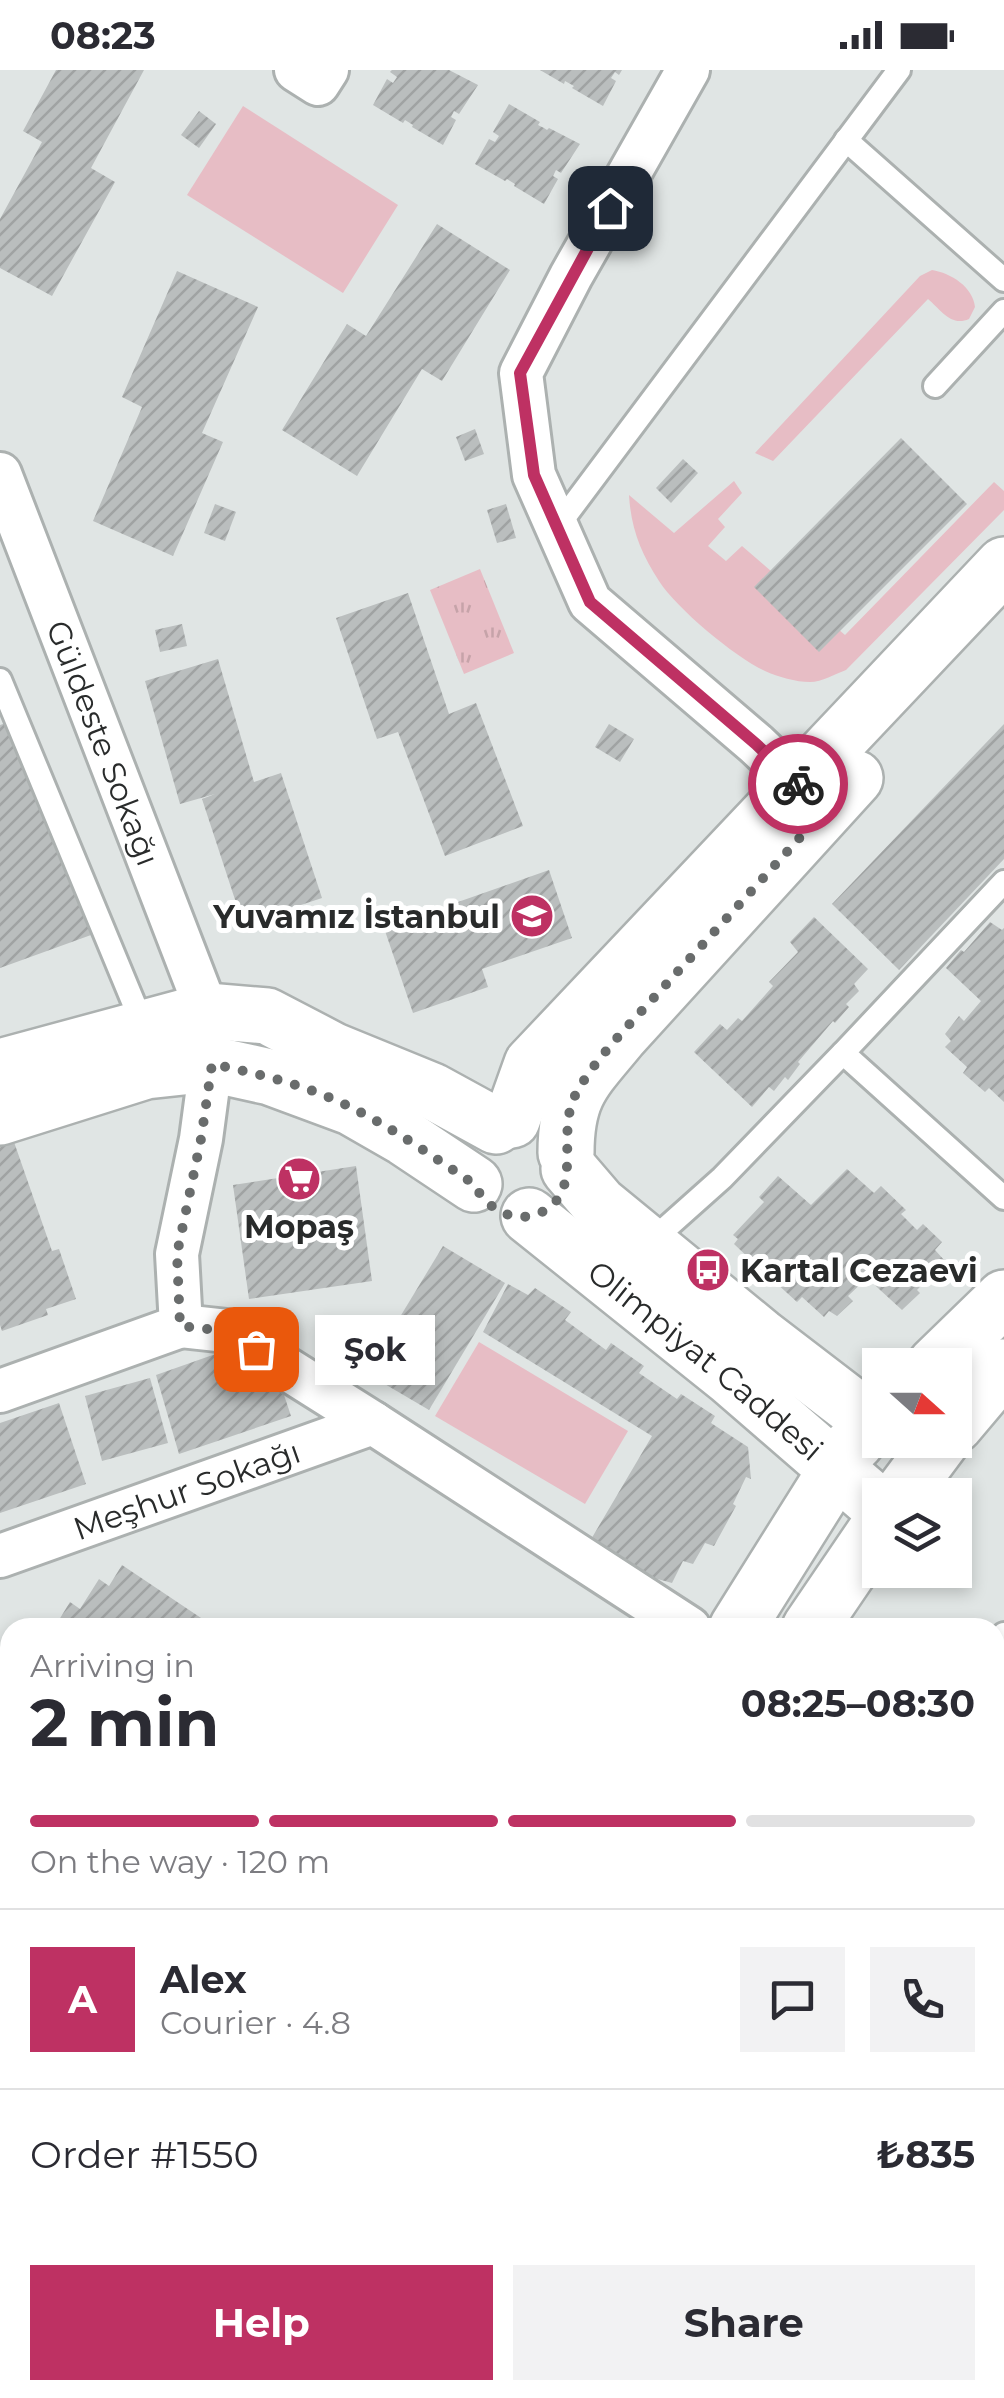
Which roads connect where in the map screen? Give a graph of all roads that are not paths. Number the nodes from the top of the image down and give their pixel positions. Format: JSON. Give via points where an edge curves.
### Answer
{"nodes":[{"id":1,"x":296,"y":70,"type":"edge"},
{"id":2,"x":327,"y":70,"type":"edge"},
{"id":3,"x":688,"y":70,"type":"edge"},
{"id":4,"x":899,"y":70,"type":"edge"},
{"id":5,"x":846,"y":140,"type":"junction"},
{"id":6,"x":1004,"y":280,"type":"edge"},
{"id":7,"x":1004,"y":311,"type":"edge"},
{"id":8,"x":935,"y":386,"type":"dead end"},
{"id":9,"x":0,"y":474,"type":"edge"},
{"id":10,"x":557,"y":527,"type":"junction"},
{"id":11,"x":1004,"y":565,"type":"edge"},
{"id":12,"x":1004,"y":620,"type":"edge"},
{"id":13,"x":0,"y":680,"type":"edge"},
{"id":14,"x":811,"y":797,"type":"junction"},
{"id":15,"x":1004,"y":882,"type":"edge"},
{"id":16,"x":207,"y":1011,"type":"junction"},
{"id":17,"x":144,"y":1028,"type":"junction"},
{"id":18,"x":843,"y":1053,"type":"junction"},
{"id":19,"x":212,"y":1064,"type":"junction"},
{"id":20,"x":0,"y":1067,"type":"edge"},
{"id":21,"x":0,"y":1118,"type":"edge"},
{"id":22,"x":504,"y":1123,"type":"junction"},
{"id":23,"x":567,"y":1161,"type":"junction"},
{"id":24,"x":474,"y":1184,"type":"junction"},
{"id":25,"x":1004,"y":1198,"type":"edge"},
{"id":26,"x":528,"y":1216,"type":"junction"},
{"id":27,"x":648,"y":1244,"type":"junction"},
{"id":28,"x":1004,"y":1298,"type":"edge"},
{"id":29,"x":180,"y":1326,"type":"junction"},
{"id":30,"x":953,"y":1348,"type":"edge"},
{"id":31,"x":1004,"y":1367,"type":"edge"},
{"id":32,"x":0,"y":1391,"type":"edge"},
{"id":33,"x":972,"y":1391,"type":"edge"},
{"id":34,"x":862,"y":1409,"type":"edge"},
{"id":35,"x":373,"y":1423,"type":"junction"},
{"id":36,"x":862,"y":1447,"type":"edge"},
{"id":37,"x":838,"y":1469,"type":"junction"},
{"id":38,"x":862,"y":1491,"type":"edge"},
{"id":39,"x":862,"y":1551,"type":"edge"},
{"id":40,"x":0,"y":1556,"type":"edge"},
{"id":41,"x":674,"y":1618,"type":"edge"},
{"id":42,"x":743,"y":1618,"type":"edge"},
{"id":43,"x":817,"y":1618,"type":"edge"}],
"edges":[{"from":1,"to":2,"type":"street","via":[[318,84]]},
{"from":3,"to":10,"type":"street","via":[[520,373],[534,475]]},
{"from":4,"to":5,"type":"lane"},
{"from":5,"to":6,"type":"lane"},
{"from":5,"to":10,"type":"lane"},
{"from":7,"to":8,"type":"lane"},
{"from":9,"to":16,"type":"street","name":"Güldeste Sokağı"},
{"from":10,"to":14,"type":"street","via":[[590,602]]},
{"from":11,"to":14,"type":"main road"},
{"from":12,"to":14,"type":"main road"},
{"from":13,"to":17,"type":"lane"},
{"from":14,"to":22,"type":"main road","via":[[532,1064]]},
{"from":14,"to":23,"type":"main road","via":[[584,1080],[566,1130]]},
{"from":15,"to":18,"type":"lane"},
{"from":16,"to":17,"type":"main road"},
{"from":16,"to":19,"type":"main road"},
{"from":16,"to":22,"type":"main road","via":[[266,1016]]},
{"from":17,"to":20,"type":"main road"},
{"from":18,"to":25,"type":"lane"},
{"from":18,"to":27,"type":"lane"},
{"from":19,"to":21,"type":"main road","via":[[146,1071]]},
{"from":19,"to":24,"type":"main road","via":[[270,1076],[351,1107]]},
{"from":19,"to":29,"type":"street","via":[[177,1254]]},
{"from":22,"to":23,"type":"main road","via":[[538,1123],[560,1140]]},
{"from":22,"to":24,"type":"main road","via":[[474,1151]]},
{"from":23,"to":26,"type":"main road","via":[[557,1200]]},
{"from":23,"to":27,"type":"main road","name":"Olimpiyat Caddesi","via":[[599,1204]]},
{"from":24,"to":26,"type":"main road","via":[[490,1206]]},
{"from":26,"to":37,"type":"main road","name":"Olimpiyat Caddesi"},
{"from":27,"to":34,"type":"main road","name":"Olimpiyat Caddesi"},
{"from":28,"to":30,"type":"main road"},
{"from":29,"to":32,"type":"street"},
{"from":29,"to":35,"type":"street","via":[[226,1331]]},
{"from":31,"to":33,"type":"main road"},
{"from":35,"to":40,"type":"street","name":"Meşhur Sokağı"},
{"from":35,"to":41,"type":"street"},
{"from":36,"to":37,"type":"main road","via":[[850,1448]]},
{"from":37,"to":38,"type":"main road","name":"Olimpiyat Caddesi"},
{"from":37,"to":42,"type":"main road"},
{"from":39,"to":43,"type":"main road"}]}
